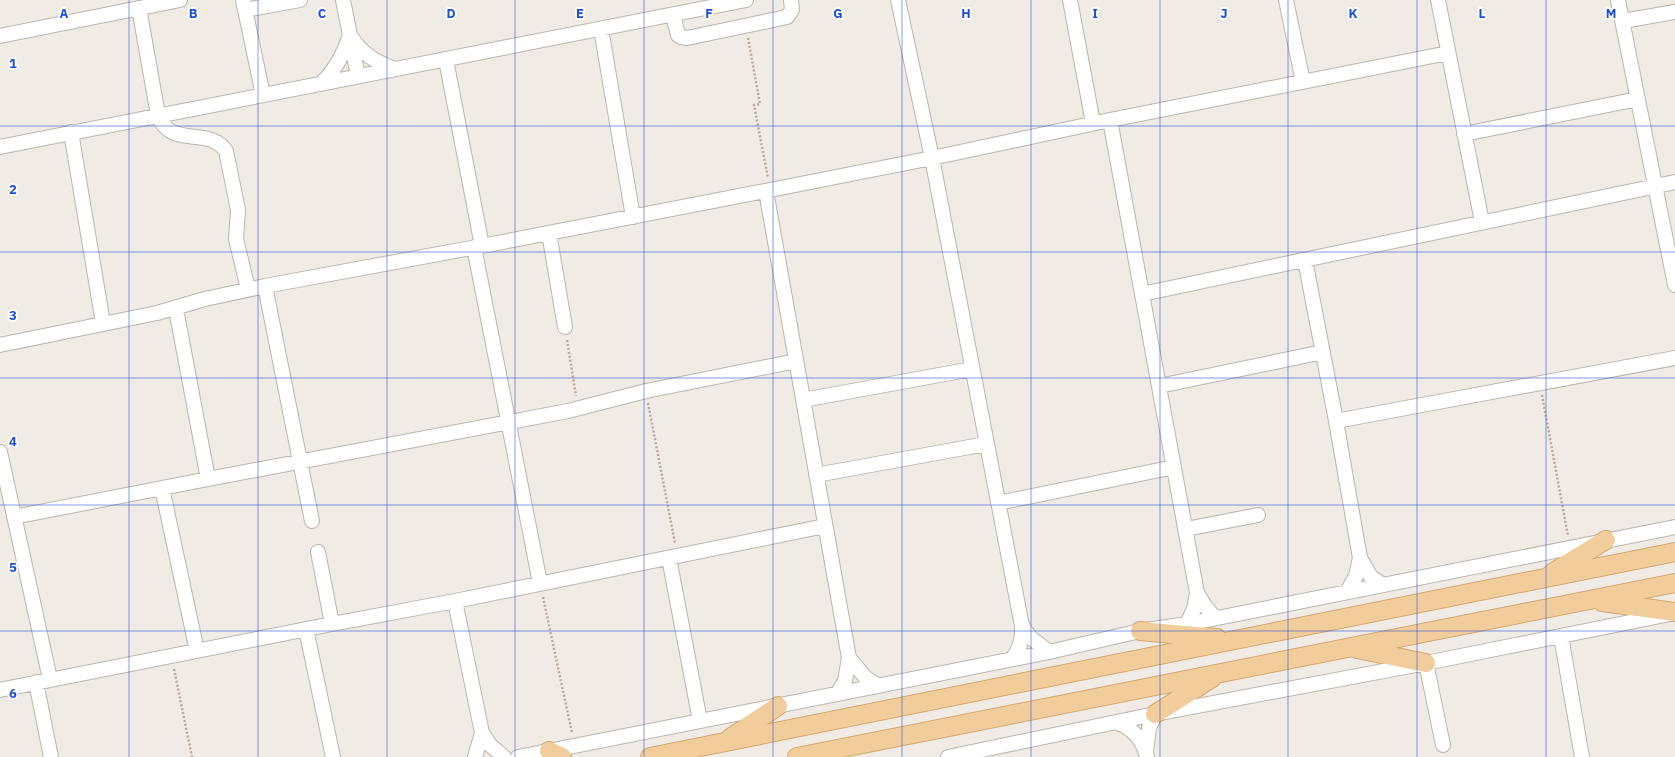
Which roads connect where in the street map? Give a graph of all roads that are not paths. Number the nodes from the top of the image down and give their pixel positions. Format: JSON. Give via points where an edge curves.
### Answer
{"nodes":[{"id":1,"x":180,"y":0,"type":"edge"},
{"id":2,"x":300,"y":0,"type":"edge"},
{"id":3,"x":343,"y":0,"type":"edge"},
{"id":4,"x":746,"y":0,"type":"edge"},
{"id":5,"x":791,"y":0,"type":"edge"},
{"id":6,"x":898,"y":0,"type":"edge"},
{"id":7,"x":1070,"y":0,"type":"edge"},
{"id":8,"x":1286,"y":0,"type":"edge"},
{"id":9,"x":1438,"y":0,"type":"edge"},
{"id":10,"x":1618,"y":0,"type":"edge"},
{"id":11,"x":244,"y":5,"type":"edge"},
{"id":12,"x":135,"y":6,"type":"edge"},
{"id":13,"x":691,"y":6,"type":"edge"},
{"id":14,"x":1675,"y":12,"type":"edge"},
{"id":15,"x":673,"y":15,"type":"junction"},
{"id":16,"x":1622,"y":21,"type":"junction"},
{"id":17,"x":600,"y":29,"type":"junction"},
{"id":18,"x":350,"y":35,"type":"junction"},
{"id":19,"x":0,"y":36,"type":"edge"},
{"id":20,"x":1448,"y":52,"type":"junction"},
{"id":21,"x":446,"y":60,"type":"junction"},
{"id":22,"x":396,"y":69,"type":"junction"},
{"id":23,"x":358,"y":76,"type":"junction"},
{"id":24,"x":1303,"y":82,"type":"junction"},
{"id":25,"x":322,"y":83,"type":"junction"},
{"id":26,"x":263,"y":95,"type":"junction"},
{"id":27,"x":1638,"y":100,"type":"junction"},
{"id":28,"x":158,"y":115,"type":"junction"},
{"id":29,"x":1110,"y":120,"type":"junction"},
{"id":30,"x":1093,"y":123,"type":"junction"},
{"id":31,"x":71,"y":132,"type":"junction"},
{"id":32,"x":1464,"y":134,"type":"junction"},
{"id":33,"x":0,"y":147,"type":"edge"},
{"id":34,"x":932,"y":158,"type":"junction"},
{"id":35,"x":1675,"y":182,"type":"edge"},
{"id":36,"x":1655,"y":186,"type":"junction"},
{"id":37,"x":768,"y":190,"type":"junction"},
{"id":38,"x":633,"y":217,"type":"junction"},
{"id":39,"x":1482,"y":222,"type":"junction"},
{"id":40,"x":549,"y":233,"type":"junction"},
{"id":41,"x":478,"y":247,"type":"junction"},
{"id":42,"x":1305,"y":260,"type":"junction"},
{"id":43,"x":1675,"y":285,"type":"edge"},
{"id":44,"x":265,"y":286,"type":"junction"},
{"id":45,"x":248,"y":289,"type":"junction"},
{"id":46,"x":1142,"y":294,"type":"junction"},
{"id":47,"x":176,"y":308,"type":"junction"},
{"id":48,"x":103,"y":323,"type":"junction"},
{"id":49,"x":565,"y":327,"type":"road end"},
{"id":50,"x":0,"y":345,"type":"edge"},
{"id":51,"x":1323,"y":352,"type":"junction"},
{"id":52,"x":1675,"y":358,"type":"edge"},
{"id":53,"x":796,"y":361,"type":"junction"},
{"id":54,"x":972,"y":369,"type":"junction"},
{"id":55,"x":1159,"y":386,"type":"junction"},
{"id":56,"x":803,"y":400,"type":"junction"},
{"id":57,"x":1336,"y":421,"type":"junction"},
{"id":58,"x":508,"y":422,"type":"junction"},
{"id":59,"x":986,"y":444,"type":"junction"},
{"id":60,"x":0,"y":452,"type":"edge"},
{"id":61,"x":300,"y":462,"type":"junction"},
{"id":62,"x":1174,"y":467,"type":"junction"},
{"id":63,"x":816,"y":475,"type":"junction"},
{"id":64,"x":208,"y":479,"type":"junction"},
{"id":65,"x":162,"y":488,"type":"junction"},
{"id":66,"x":998,"y":504,"type":"junction"},
{"id":67,"x":1258,"y":515,"type":"dead end"},
{"id":68,"x":14,"y":518,"type":"junction"},
{"id":69,"x":312,"y":521,"type":"dead end"},
{"id":70,"x":825,"y":526,"type":"junction"},
{"id":71,"x":1675,"y":527,"type":"edge"},
{"id":72,"x":1186,"y":529,"type":"junction"},
{"id":73,"x":1606,"y":540,"type":"junction"},
{"id":74,"x":318,"y":552,"type":"dead end"},
{"id":75,"x":1675,"y":552,"type":"edge"},
{"id":76,"x":673,"y":557,"type":"junction"},
{"id":77,"x":1360,"y":558,"type":"junction"},
{"id":78,"x":1539,"y":580,"type":"junction"},
{"id":79,"x":540,"y":583,"type":"junction"},
{"id":80,"x":1675,"y":583,"type":"edge"},
{"id":81,"x":1383,"y":585,"type":"junction"},
{"id":82,"x":1347,"y":592,"type":"junction"},
{"id":83,"x":1197,"y":593,"type":"junction"},
{"id":84,"x":1587,"y":600,"type":"junction"},
{"id":85,"x":455,"y":601,"type":"junction"},
{"id":86,"x":1675,"y":613,"type":"edge"},
{"id":87,"x":1215,"y":618,"type":"junction"},
{"id":88,"x":332,"y":624,"type":"junction"},
{"id":89,"x":1187,"y":624,"type":"junction"},
{"id":90,"x":1022,"y":626,"type":"junction"},
{"id":91,"x":306,"y":629,"type":"junction"},
{"id":92,"x":1140,"y":631,"type":"junction"},
{"id":93,"x":1561,"y":636,"type":"junction"},
{"id":94,"x":1238,"y":640,"type":"junction"},
{"id":95,"x":1349,"y":647,"type":"junction"},
{"id":96,"x":197,"y":651,"type":"junction"},
{"id":97,"x":1049,"y":652,"type":"junction"},
{"id":98,"x":849,"y":658,"type":"junction"},
{"id":99,"x":1012,"y":659,"type":"junction"},
{"id":100,"x":1426,"y":664,"type":"junction"},
{"id":101,"x":1221,"y":672,"type":"junction"},
{"id":102,"x":43,"y":681,"type":"junction"},
{"id":103,"x":878,"y":686,"type":"junction"},
{"id":104,"x":0,"y":690,"type":"edge"},
{"id":105,"x":837,"y":694,"type":"junction"},
{"id":106,"x":778,"y":706,"type":"junction"},
{"id":107,"x":1155,"y":714,"type":"junction"},
{"id":108,"x":700,"y":721,"type":"junction"},
{"id":109,"x":1118,"y":723,"type":"junction"},
{"id":110,"x":482,"y":733,"type":"junction"},
{"id":111,"x":723,"y":742,"type":"junction"},
{"id":112,"x":1443,"y":745,"type":"dead end"},
{"id":113,"x":562,"y":751,"type":"edge"},
{"id":114,"x":995,"y":752,"type":"edge"},
{"id":115,"x":1146,"y":754,"type":"edge"},
{"id":116,"x":51,"y":757,"type":"edge"},
{"id":117,"x":333,"y":757,"type":"edge"},
{"id":118,"x":475,"y":757,"type":"edge"},
{"id":119,"x":504,"y":757,"type":"edge"},
{"id":120,"x":518,"y":757,"type":"edge"},
{"id":121,"x":650,"y":757,"type":"edge"},
{"id":122,"x":797,"y":757,"type":"edge"},
{"id":123,"x":948,"y":757,"type":"edge"},
{"id":124,"x":1582,"y":757,"type":"edge"}],
"edges":[{"from":1,"to":12,"type":"street"},
{"from":2,"to":11,"type":"street"},
{"from":3,"to":18,"type":"street"},
{"from":4,"to":13,"type":"street"},
{"from":5,"to":15,"type":"street","via":[[792,10],[787,17],[684,38],[678,34]]},
{"from":6,"to":34,"type":"street"},
{"from":7,"to":30,"type":"street"},
{"from":8,"to":24,"type":"street"},
{"from":9,"to":20,"type":"street"},
{"from":10,"to":16,"type":"street"},
{"from":11,"to":26,"type":"street"},
{"from":12,"to":19,"type":"street"},
{"from":12,"to":28,"type":"street"},
{"from":13,"to":15,"type":"street"},
{"from":14,"to":16,"type":"street"},
{"from":15,"to":17,"type":"street"},
{"from":16,"to":27,"type":"street"},
{"from":17,"to":21,"type":"street"},
{"from":17,"to":38,"type":"street"},
{"from":18,"to":22,"type":"street","via":[[356,45],[374,60]]},
{"from":18,"to":23,"type":"street"},
{"from":18,"to":25,"type":"street","via":[[337,66]]},
{"from":20,"to":24,"type":"street"},
{"from":20,"to":32,"type":"street"},
{"from":21,"to":22,"type":"street"},
{"from":21,"to":41,"type":"street"},
{"from":22,"to":23,"type":"street"},
{"from":23,"to":25,"type":"street"},
{"from":24,"to":29,"type":"street"},
{"from":25,"to":26,"type":"street"},
{"from":26,"to":28,"type":"street"},
{"from":27,"to":32,"type":"street"},
{"from":27,"to":36,"type":"street"},
{"from":28,"to":31,"type":"street"},
{"from":28,"to":45,"type":"street","via":[[161,123],[174,134],[213,140],[226,151],[238,210],[236,239]]},
{"from":29,"to":30,"type":"street"},
{"from":29,"to":46,"type":"street"},
{"from":30,"to":34,"type":"street"},
{"from":31,"to":33,"type":"street"},
{"from":31,"to":48,"type":"street"},
{"from":32,"to":39,"type":"street"},
{"from":34,"to":37,"type":"street"},
{"from":34,"to":54,"type":"street"},
{"from":35,"to":36,"type":"street"},
{"from":36,"to":39,"type":"street"},
{"from":36,"to":43,"type":"street"},
{"from":37,"to":38,"type":"street"},
{"from":37,"to":53,"type":"street"},
{"from":38,"to":40,"type":"street"},
{"from":39,"to":42,"type":"street"},
{"from":40,"to":41,"type":"street"},
{"from":40,"to":49,"type":"street"},
{"from":41,"to":44,"type":"street"},
{"from":41,"to":58,"type":"street"},
{"from":42,"to":46,"type":"street"},
{"from":42,"to":51,"type":"street"},
{"from":44,"to":45,"type":"street"},
{"from":44,"to":61,"type":"street"},
{"from":45,"to":47,"type":"street"},
{"from":46,"to":55,"type":"street"},
{"from":47,"to":48,"type":"street"},
{"from":47,"to":64,"type":"street"},
{"from":48,"to":50,"type":"street"},
{"from":51,"to":55,"type":"street"},
{"from":51,"to":57,"type":"street"},
{"from":52,"to":57,"type":"street"},
{"from":53,"to":56,"type":"street"},
{"from":53,"to":58,"type":"street"},
{"from":54,"to":56,"type":"street"},
{"from":54,"to":59,"type":"street"},
{"from":55,"to":62,"type":"street"},
{"from":56,"to":63,"type":"street"},
{"from":57,"to":77,"type":"street"},
{"from":58,"to":61,"type":"street"},
{"from":58,"to":79,"type":"street"},
{"from":59,"to":63,"type":"street"},
{"from":59,"to":66,"type":"street"},
{"from":60,"to":68,"type":"street"},
{"from":61,"to":64,"type":"street"},
{"from":61,"to":69,"type":"street"},
{"from":62,"to":66,"type":"street"},
{"from":62,"to":72,"type":"street"},
{"from":63,"to":70,"type":"street"},
{"from":64,"to":65,"type":"street"},
{"from":65,"to":68,"type":"street"},
{"from":65,"to":96,"type":"street"},
{"from":66,"to":90,"type":"street"},
{"from":67,"to":72,"type":"street"},
{"from":68,"to":102,"type":"street"},
{"from":70,"to":76,"type":"street"},
{"from":70,"to":98,"type":"street"},
{"from":71,"to":73,"type":"street"},
{"from":72,"to":83,"type":"street"},
{"from":73,"to":78,"type":"main road"},
{"from":73,"to":81,"type":"street"},
{"from":74,"to":88,"type":"street"},
{"from":75,"to":78,"type":"main road"},
{"from":76,"to":79,"type":"street"},
{"from":76,"to":108,"type":"street"},
{"from":77,"to":81,"type":"street","via":[[1371,577]]},
{"from":77,"to":82,"type":"street","via":[[1356,576]]},
{"from":78,"to":94,"type":"main road"},
{"from":79,"to":85,"type":"street"},
{"from":80,"to":84,"type":"main road"},
{"from":81,"to":82,"type":"street"},
{"from":82,"to":87,"type":"street"},
{"from":83,"to":87,"type":"street"},
{"from":83,"to":89,"type":"street","via":[[1194,609]]},
{"from":84,"to":86,"type":"main road"},
{"from":84,"to":95,"type":"main road"},
{"from":85,"to":88,"type":"street"},
{"from":85,"to":110,"type":"street"},
{"from":86,"to":93,"type":"street"},
{"from":87,"to":89,"type":"street"},
{"from":88,"to":91,"type":"street"},
{"from":89,"to":92,"type":"street"},
{"from":90,"to":97,"type":"street","via":[[1031,638]]},
{"from":90,"to":99,"type":"street","via":[[1019,647]]},
{"from":91,"to":96,"type":"street"},
{"from":91,"to":117,"type":"street"},
{"from":92,"to":94,"type":"main road"},
{"from":92,"to":97,"type":"street"},
{"from":93,"to":100,"type":"street"},
{"from":93,"to":124,"type":"street"},
{"from":94,"to":111,"type":"main road"},
{"from":95,"to":100,"type":"main road"},
{"from":95,"to":101,"type":"main road"},
{"from":96,"to":102,"type":"street"},
{"from":97,"to":99,"type":"street"},
{"from":98,"to":103,"type":"street","via":[[865,677]]},
{"from":98,"to":105,"type":"street","via":[[845,681]]},
{"from":99,"to":103,"type":"street"},
{"from":100,"to":107,"type":"street"},
{"from":100,"to":112,"type":"street"},
{"from":101,"to":107,"type":"main road"},
{"from":101,"to":122,"type":"main road"},
{"from":102,"to":104,"type":"street"},
{"from":102,"to":116,"type":"street"},
{"from":103,"to":105,"type":"street"},
{"from":105,"to":106,"type":"street"},
{"from":106,"to":108,"type":"street"},
{"from":106,"to":111,"type":"main road"},
{"from":107,"to":109,"type":"street"},
{"from":107,"to":115,"type":"street","via":[[1147,736]]},
{"from":108,"to":113,"type":"street"},
{"from":109,"to":114,"type":"street"},
{"from":109,"to":115,"type":"street","via":[[1136,734]]},
{"from":110,"to":118,"type":"street"},
{"from":110,"to":119,"type":"street","via":[[490,745]]},
{"from":111,"to":121,"type":"main road"},
{"from":113,"to":120,"type":"street"},
{"from":114,"to":123,"type":"street"}]}
